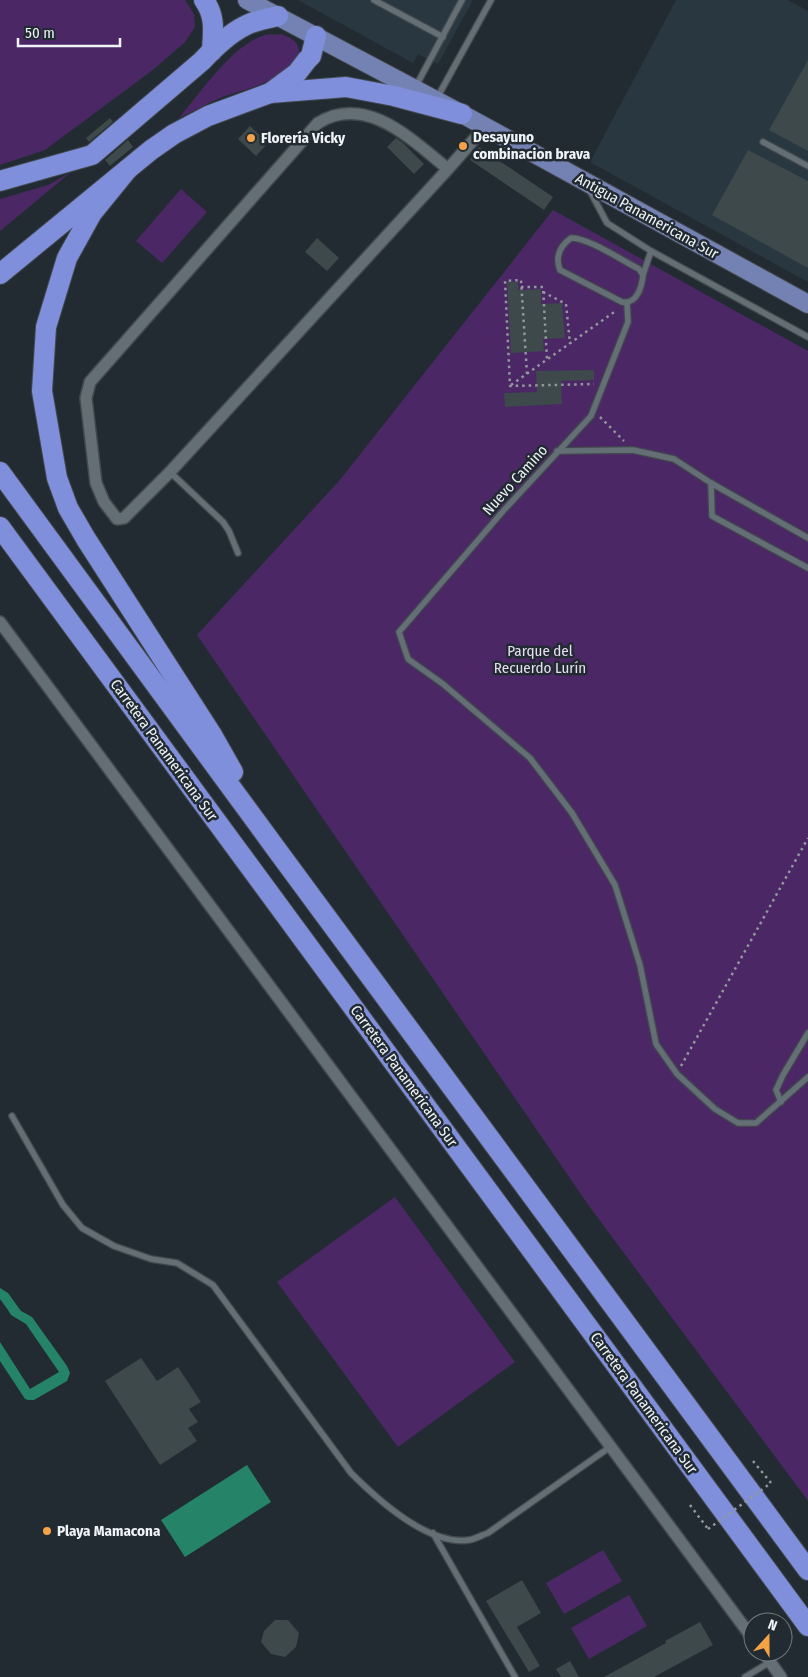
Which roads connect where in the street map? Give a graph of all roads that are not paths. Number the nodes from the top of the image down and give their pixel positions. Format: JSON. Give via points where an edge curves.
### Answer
{"nodes":[{"id":1,"x":204,"y":0,"type":"edge"},
{"id":2,"x":247,"y":0,"type":"edge"},
{"id":3,"x":374,"y":0,"type":"edge"},
{"id":4,"x":462,"y":0,"type":"edge"},
{"id":5,"x":492,"y":0,"type":"edge"},
{"id":6,"x":278,"y":16,"type":"junction"},
{"id":7,"x":316,"y":36,"type":"junction"},
{"id":8,"x":442,"y":37,"type":"junction"},
{"id":9,"x":212,"y":51,"type":"junction"},
{"id":10,"x":415,"y":89,"type":"junction"},
{"id":11,"x":270,"y":93,"type":"junction"},
{"id":12,"x":436,"y":100,"type":"junction"},
{"id":13,"x":462,"y":114,"type":"junction"},
{"id":14,"x":485,"y":127,"type":"junction"},
{"id":15,"x":763,"y":142,"type":"dead end"},
{"id":16,"x":808,"y":166,"type":"edge"},
{"id":17,"x":448,"y":169,"type":"junction"},
{"id":18,"x":127,"y":170,"type":"junction"},
{"id":19,"x":0,"y":181,"type":"edge"},
{"id":20,"x":585,"y":182,"type":"junction"},
{"id":21,"x":651,"y":251,"type":"junction"},
{"id":22,"x":0,"y":274,"type":"edge"},
{"id":23,"x":643,"y":275,"type":"junction"},
{"id":24,"x":627,"y":303,"type":"junction"},
{"id":25,"x":808,"y":304,"type":"edge"},
{"id":26,"x":808,"y":337,"type":"edge"},
{"id":27,"x":557,"y":451,"type":"junction"},
{"id":28,"x":0,"y":472,"type":"edge"},
{"id":29,"x":170,"y":472,"type":"junction"},
{"id":30,"x":711,"y":483,"type":"junction"},
{"id":31,"x":0,"y":527,"type":"edge"},
{"id":32,"x":808,"y":538,"type":"edge"},
{"id":33,"x":238,"y":553,"type":"dead end"},
{"id":34,"x":808,"y":568,"type":"edge"},
{"id":35,"x":0,"y":622,"type":"edge"},
{"id":36,"x":274,"y":846,"type":"junction"},
{"id":37,"x":808,"y":1033,"type":"edge"},
{"id":38,"x":808,"y":1077,"type":"edge"},
{"id":39,"x":781,"y":1102,"type":"junction"},
{"id":40,"x":12,"y":1116,"type":"dead end"},
{"id":41,"x":610,"y":1446,"type":"junction"},
{"id":42,"x":432,"y":1533,"type":"junction"},
{"id":43,"x":808,"y":1570,"type":"edge"},
{"id":44,"x":743,"y":1626,"type":"edge"},
{"id":45,"x":808,"y":1626,"type":"edge"},
{"id":46,"x":770,"y":1662,"type":"joint"},
{"id":47,"x":515,"y":1677,"type":"edge"},
{"id":48,"x":745,"y":1677,"type":"edge"},
{"id":49,"x":781,"y":1677,"type":"edge"}],
"edges":[{"from":1,"to":9,"type":"highway","via":[[213,16]]},
{"from":2,"to":6,"type":"main road","name":"Antigua Panamericana Sur"},
{"from":3,"to":8,"type":"lane"},
{"from":4,"to":8,"type":"lane"},
{"from":5,"to":12,"type":"lane"},
{"from":6,"to":7,"type":"main road","name":"Antigua Panamericana Sur"},
{"from":6,"to":9,"type":"highway","via":[[242,28]]},
{"from":7,"to":10,"type":"main road","name":"Antigua Panamericana Sur"},
{"from":7,"to":11,"type":"highway","via":[[308,60],[297,73]]},
{"from":8,"to":10,"type":"lane"},
{"from":9,"to":19,"type":"highway","via":[[92,155]]},
{"from":10,"to":12,"type":"main road","name":"Antigua Panamericana Sur"},
{"from":11,"to":13,"type":"highway","via":[[346,87]]},
{"from":11,"to":18,"type":"highway","via":[[208,116],[174,134]]},
{"from":12,"to":13,"type":"main road","name":"Antigua Panamericana Sur"},
{"from":13,"to":14,"type":"main road","name":"Antigua Panamericana Sur"},
{"from":14,"to":17,"type":"street"},
{"from":14,"to":20,"type":"main road","name":"Antigua Panamericana Sur"},
{"from":15,"to":16,"type":"lane"},
{"from":17,"to":29,"type":"street"},
{"from":17,"to":29,"type":"street","via":[[410,138],[373,116],[354,113],[329,116],[318,123],[90,382],[86,398],[96,483],[104,502],[117,519],[124,518]]},
{"from":18,"to":22,"type":"highway"},
{"from":18,"to":36,"type":"highway","via":[[92,213],[67,258],[46,327],[42,391],[57,478],[68,508],[86,539],[212,735]]},
{"from":20,"to":21,"type":"lane","via":[[607,223]]},
{"from":20,"to":25,"type":"main road","name":"Antigua Panamericana Sur"},
{"from":21,"to":23,"type":"lane"},
{"from":21,"to":26,"type":"lane"},
{"from":23,"to":24,"type":"lane","via":[[638,294]]},
{"from":23,"to":24,"type":"lane","via":[[639,269],[577,238],[571,238],[560,251],[557,262],[560,270]]},
{"from":24,"to":27,"type":"lane","name":"Nuevo Camino","via":[[628,322],[591,416]]},
{"from":27,"to":30,"type":"lane","via":[[633,450],[674,460]]},
{"from":27,"to":39,"type":"lane","name":"Nuevo Camino","via":[[399,632],[408,659],[443,684],[530,758],[572,813],[615,884],[640,965],[656,1044],[677,1074],[715,1109],[738,1123],[756,1122]]},
{"from":28,"to":36,"type":"highway","name":"Carretera Panamericana Sur"},
{"from":29,"to":33,"type":"lane","via":[[223,522]]},
{"from":30,"to":32,"type":"lane"},
{"from":30,"to":34,"type":"lane","via":[[712,516]]},
{"from":31,"to":45,"type":"highway","name":"Carretera Panamericana Sur"},
{"from":35,"to":41,"type":"street"},
{"from":36,"to":43,"type":"highway","name":"Carretera Panamericana Sur"},
{"from":37,"to":39,"type":"lane","via":[[776,1090]]},
{"from":38,"to":39,"type":"lane"},
{"from":40,"to":42,"type":"lane","via":[[63,1205],[82,1228],[114,1246],[151,1259],[177,1263],[213,1285],[351,1473],[398,1515]]},
{"from":41,"to":42,"type":"lane","via":[[488,1533],[470,1540],[448,1539]]},
{"from":41,"to":44,"type":"street"},
{"from":42,"to":47,"type":"lane"},
{"from":46,"to":48,"type":"lane"},
{"from":46,"to":49,"type":"street"}]}
